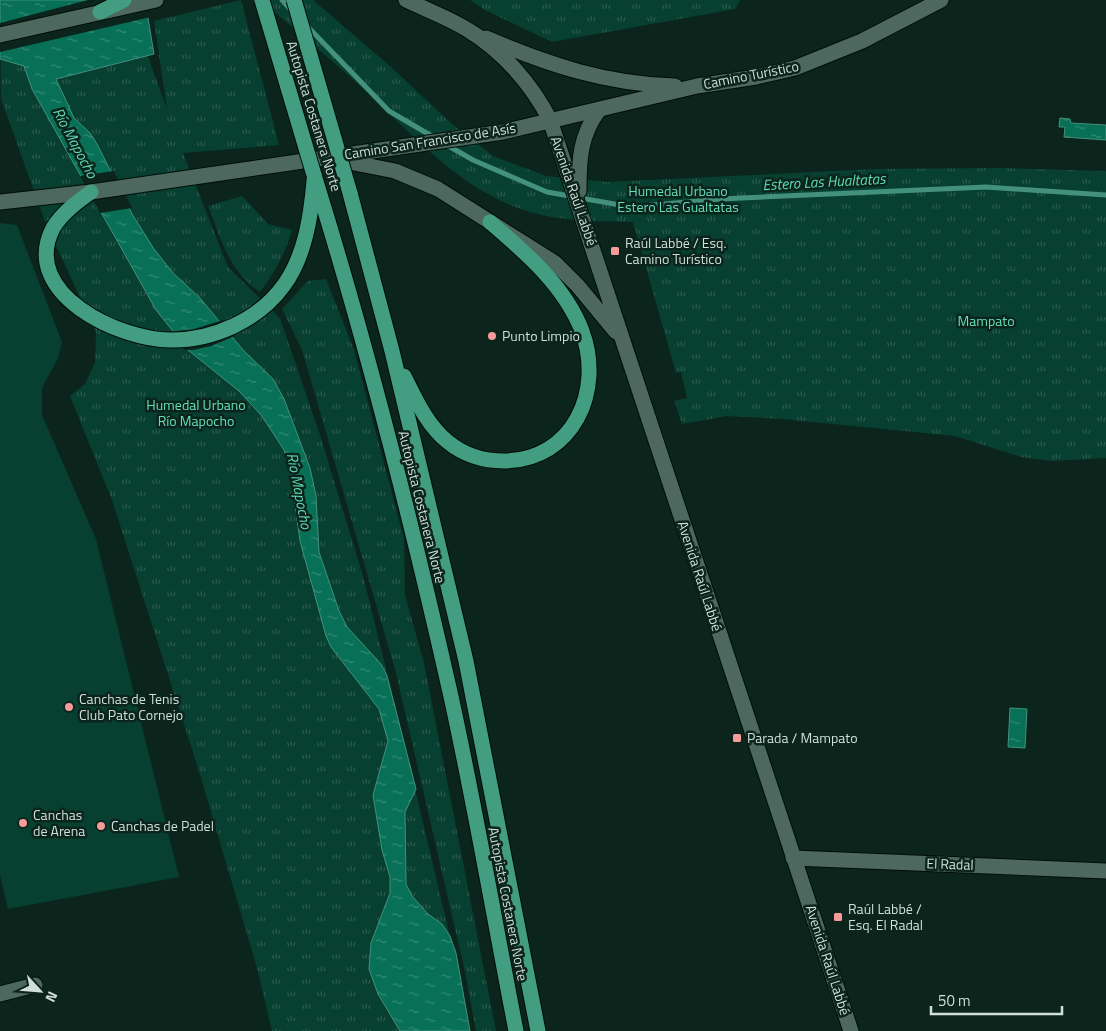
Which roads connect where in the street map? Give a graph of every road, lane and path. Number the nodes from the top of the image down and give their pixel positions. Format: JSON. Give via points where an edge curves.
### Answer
{"nodes":[{"id":1,"x":124,"y":0,"type":"edge"},
{"id":2,"x":156,"y":0,"type":"edge"},
{"id":3,"x":262,"y":0,"type":"edge"},
{"id":4,"x":294,"y":0,"type":"edge"},
{"id":5,"x":406,"y":0,"type":"edge"},
{"id":6,"x":941,"y":0,"type":"edge"},
{"id":7,"x":100,"y":12,"type":"junction"},
{"id":8,"x":468,"y":30,"type":"junction"},
{"id":9,"x":0,"y":35,"type":"edge"},
{"id":10,"x":697,"y":86,"type":"junction"},
{"id":11,"x":599,"y":110,"type":"junction"},
{"id":12,"x":550,"y":120,"type":"junction"},
{"id":13,"x":324,"y":158,"type":"junction"},
{"id":14,"x":314,"y":175,"type":"junction"},
{"id":15,"x":91,"y":192,"type":"junction"},
{"id":16,"x":0,"y":202,"type":"edge"},
{"id":17,"x":579,"y":205,"type":"junction"},
{"id":18,"x":490,"y":222,"type":"junction"},
{"id":19,"x":622,"y":339,"type":"junction"},
{"id":20,"x":392,"y":351,"type":"junction"},
{"id":21,"x":793,"y":858,"type":"junction"},
{"id":22,"x":1106,"y":871,"type":"edge"},
{"id":23,"x":34,"y":985,"type":"dead end"},
{"id":24,"x":0,"y":994,"type":"edge"},
{"id":25,"x":516,"y":1031,"type":"edge"},
{"id":26,"x":538,"y":1031,"type":"edge"},
{"id":27,"x":851,"y":1031,"type":"edge"}],
"edges":[{"from":1,"to":7,"type":"highway"},
{"from":2,"to":7,"type":"main road"},
{"from":3,"to":14,"type":"highway","name":"Autopista Costanera Norte","bridge":true},
{"from":4,"to":20,"type":"highway","name":"Autopista Costanera Norte","bridge":true},
{"from":5,"to":8,"type":"main road"},
{"from":6,"to":10,"type":"main road","name":"Camino Turístico","via":[[879,33],[812,62],[762,76]]},
{"from":7,"to":9,"type":"main road"},
{"from":8,"to":10,"type":"main road","via":[[557,67],[580,73],[650,85]]},
{"from":8,"to":12,"type":"main road","via":[[521,76],[538,97]]},
{"from":10,"to":11,"type":"main road","name":"Camino Turístico"},
{"from":11,"to":12,"type":"main road","name":"Camino Turístico"},
{"from":11,"to":17,"type":"main road","via":[[582,140]]},
{"from":12,"to":13,"type":"main road","name":"Camino San Francisco de Asís","via":[[503,132]]},
{"from":12,"to":17,"type":"main road","name":"Avenida Raúl Labbé"},
{"from":13,"to":15,"type":"main road","name":"Camino San Francisco de Asís"},
{"from":13,"to":18,"type":"main road","via":[[411,176]]},
{"from":14,"to":15,"type":"highway","via":[[301,251],[284,285],[273,298],[243,322],[213,334],[172,340],[138,337],[102,324],[70,301],[55,282],[47,256],[53,229],[66,212]]},
{"from":14,"to":25,"type":"highway","name":"Autopista Costanera Norte","via":[[392,455],[432,615]]},
{"from":15,"to":16,"type":"main road","name":"Camino San Francisco de Asís"},
{"from":17,"to":19,"type":"main road","name":"Avenida Raúl Labbé"},
{"from":18,"to":19,"type":"main road","via":[[566,273]]},
{"from":18,"to":20,"type":"highway","via":[[556,287],[582,332],[590,380],[585,401],[570,429],[545,450],[523,459],[496,461],[468,454],[448,442],[434,428]]},
{"from":19,"to":21,"type":"main road","name":"Avenida Raúl Labbé"},
{"from":20,"to":26,"type":"highway","name":"Autopista Costanera Norte","via":[[466,661]]},
{"from":21,"to":22,"type":"main road","name":"El Radal"},
{"from":21,"to":27,"type":"main road","name":"Avenida Raúl Labbé"},
{"from":23,"to":24,"type":"main road"}]}
